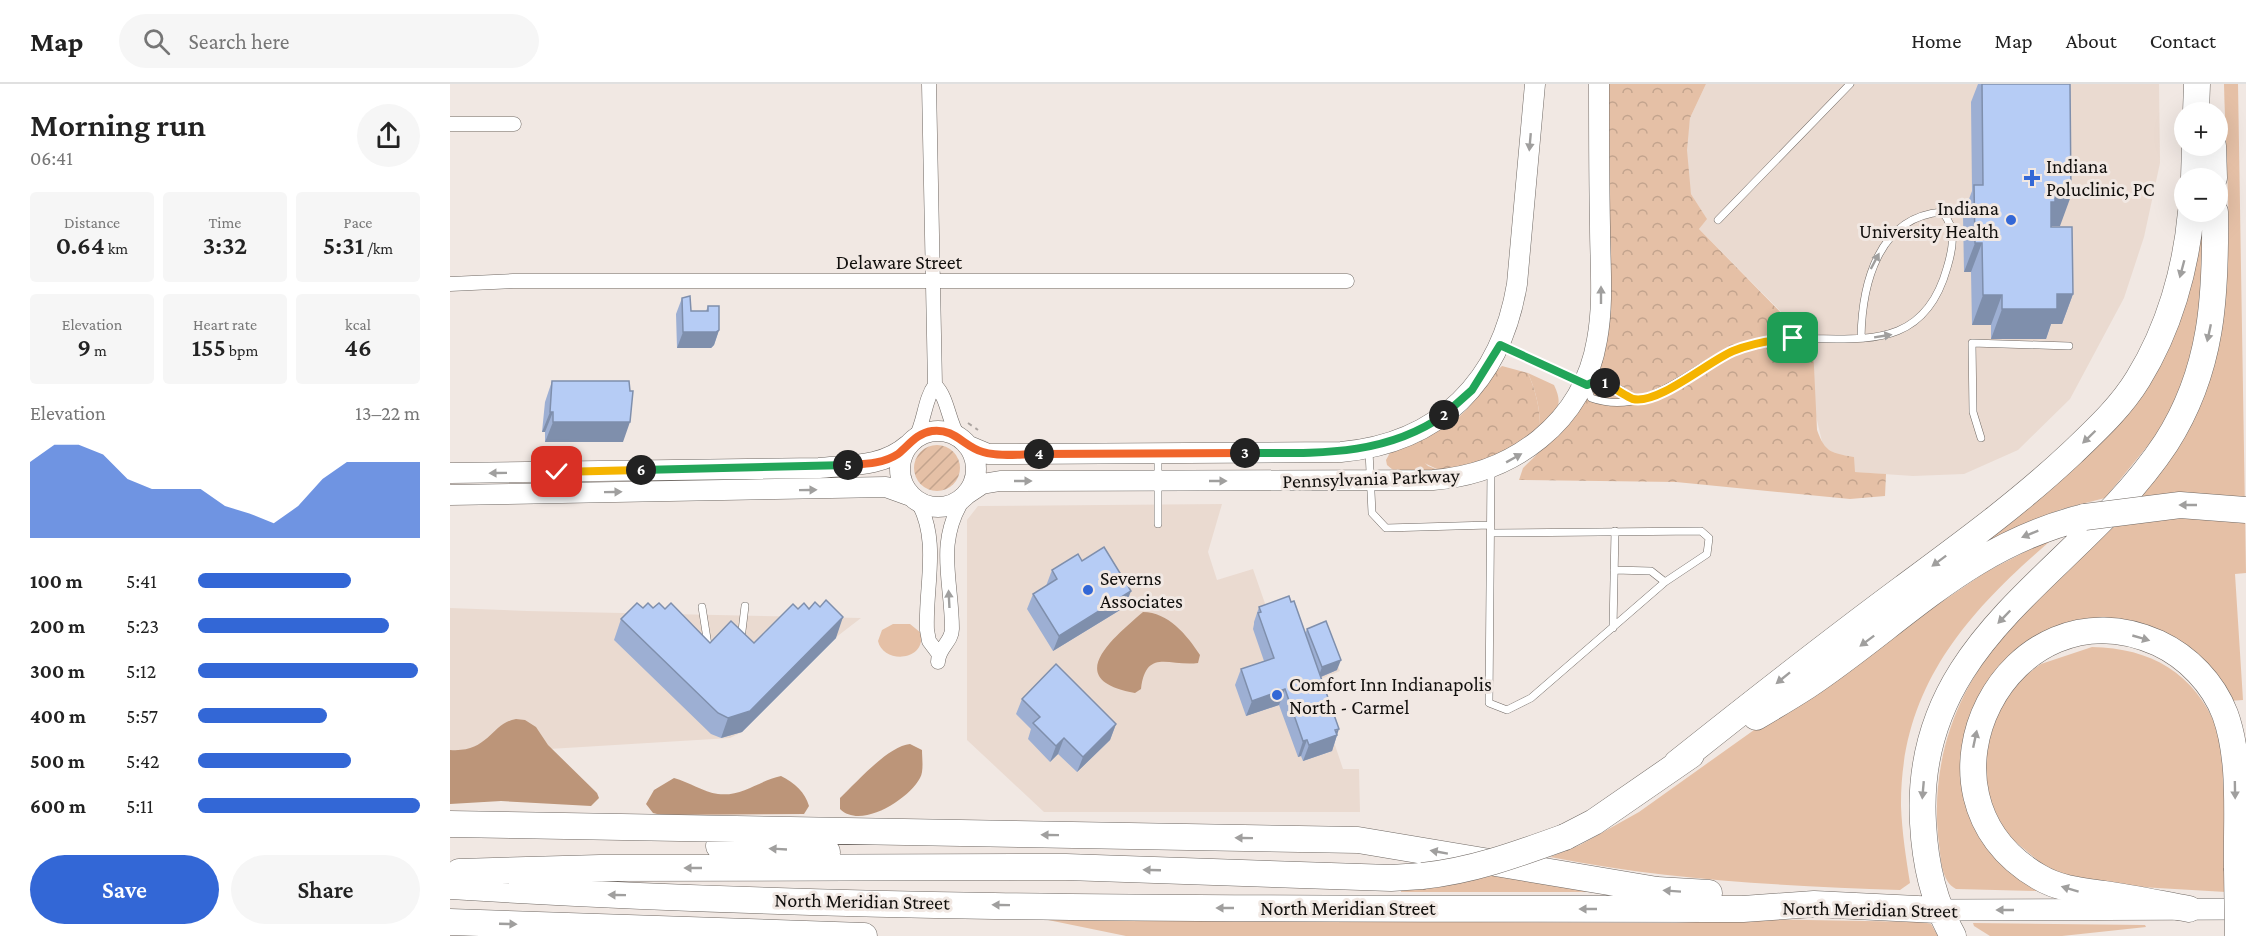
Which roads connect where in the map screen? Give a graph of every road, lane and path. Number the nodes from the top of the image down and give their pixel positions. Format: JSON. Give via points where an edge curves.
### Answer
{"nodes":[{"id":1,"x":929,"y":84,"type":"edge"},
{"id":2,"x":1535,"y":84,"type":"edge"},
{"id":3,"x":1599,"y":84,"type":"edge"},
{"id":4,"x":1850,"y":84,"type":"edge"},
{"id":5,"x":2197,"y":84,"type":"edge"},
{"id":6,"x":2212,"y":84,"type":"edge"},
{"id":7,"x":2196,"y":102,"type":"edge"},
{"id":8,"x":2212,"y":102,"type":"edge"},
{"id":9,"x":450,"y":124,"type":"edge"},
{"id":10,"x":514,"y":124,"type":"dead end"},
{"id":11,"x":1718,"y":220,"type":"dead end"},
{"id":12,"x":2190,"y":222,"type":"edge"},
{"id":13,"x":2214,"y":222,"type":"edge"},
{"id":14,"x":1347,"y":281,"type":"dead end"},
{"id":15,"x":934,"y":282,"type":"junction"},
{"id":16,"x":450,"y":284,"type":"edge"},
{"id":17,"x":1861,"y":338,"type":"junction"},
{"id":18,"x":1500,"y":345,"type":"junction"},
{"id":19,"x":2069,"y":346,"type":"dead end"},
{"id":20,"x":935,"y":385,"type":"junction"},
{"id":21,"x":1585,"y":385,"type":"junction"},
{"id":22,"x":1632,"y":399,"type":"junction"},
{"id":23,"x":969,"y":434,"type":"junction"},
{"id":24,"x":1981,"y":438,"type":"dead end"},
{"id":25,"x":911,"y":442,"type":"junction"},
{"id":26,"x":1369,"y":448,"type":"junction"},
{"id":27,"x":1158,"y":454,"type":"junction"},
{"id":28,"x":1491,"y":469,"type":"junction"},
{"id":29,"x":450,"y":473,"type":"edge"},
{"id":30,"x":1370,"y":480,"type":"junction"},
{"id":31,"x":1158,"y":481,"type":"junction"},
{"id":32,"x":450,"y":495,"type":"edge"},
{"id":33,"x":966,"y":496,"type":"junction"},
{"id":34,"x":914,"y":499,"type":"junction"},
{"id":35,"x":2246,"y":510,"type":"edge"},
{"id":36,"x":1158,"y":524,"type":"dead end"},
{"id":37,"x":1490,"y":529,"type":"junction"},
{"id":38,"x":1615,"y":531,"type":"junction"},
{"id":39,"x":1614,"y":570,"type":"junction"},
{"id":40,"x":1665,"y":582,"type":"junction"},
{"id":41,"x":745,"y":606,"type":"dead end"},
{"id":42,"x":702,"y":607,"type":"dead end"},
{"id":43,"x":1613,"y":628,"type":"junction"},
{"id":44,"x":715,"y":650,"type":"edge"},
{"id":45,"x":733,"y":650,"type":"edge"},
{"id":46,"x":1677,"y":764,"type":"junction"},
{"id":47,"x":450,"y":827,"type":"edge"},
{"id":48,"x":1066,"y":867,"type":"junction"},
{"id":49,"x":450,"y":872,"type":"edge"},
{"id":50,"x":450,"y":886,"type":"edge"},
{"id":51,"x":1814,"y":904,"type":"junction"},
{"id":52,"x":2189,"y":909,"type":"junction"},
{"id":53,"x":2246,"y":909,"type":"edge"},
{"id":54,"x":1938,"y":910,"type":"junction"},
{"id":55,"x":450,"y":922,"type":"edge"},
{"id":56,"x":864,"y":936,"type":"edge"},
{"id":57,"x":1953,"y":936,"type":"edge"},
{"id":58,"x":2238,"y":936,"type":"edge"}],
"edges":[{"from":1,"to":15,"type":"street"},
{"from":2,"to":18,"type":"main road","name":"Pennsylvania Parkway","one_way":true,"via":[[1517,284]]},
{"from":21,"to":3,"type":"main road","name":"Pennsylvania Parkway","one_way":true,"via":[[1600,315]]},
{"from":4,"to":11,"type":"lane"},
{"from":5,"to":7,"type":"highway"},
{"from":6,"to":8,"type":"highway"},
{"from":9,"to":10,"type":"street"},
{"from":12,"to":46,"type":"highway","one_way":true,"via":[[2185,257],[2157,342],[2138,378],[2094,432],[2026,495],[1795,669]]},
{"from":13,"to":54,"type":"highway","one_way":true,"via":[[2212,321],[2188,402],[2167,442],[2140,478],[1997,624],[1963,668],[1945,700],[1928,754],[1922,804],[1928,866]]},
{"from":14,"to":15,"type":"street","name":"Delaware Street"},
{"from":15,"to":16,"type":"street","name":"Delaware Street"},
{"from":15,"to":20,"type":"street"},
{"from":17,"to":17,"type":"lane","via":[[1865,287],[1879,253],[1906,223],[1927,213],[1942,212],[1952,226],[1952,244],[1946,274],[1934,299],[1908,327],[1883,337]]},
{"from":17,"to":22,"type":"lane","via":[[1779,340],[1744,346],[1713,360],[1657,395]]},
{"from":18,"to":21,"type":"lane"},
{"from":18,"to":26,"type":"main road","name":"Pennsylvania Parkway","via":[[1472,390],[1447,414],[1410,435]]},
{"from":19,"to":24,"type":"lane","via":[[1972,343],[1972,412]]},
{"from":20,"to":23,"type":"street","via":[[942,392],[950,421]]},
{"from":20,"to":25,"type":"street","via":[[928,395],[923,422]]},
{"from":21,"to":22,"type":"lane","via":[[1598,380]]},
{"from":21,"to":22,"type":"lane","via":[[1591,398],[1599,401],[1623,403]]},
{"from":28,"to":21,"type":"main road","name":"Pennsylvania Parkway","one_way":true,"via":[[1520,455],[1544,437]]},
{"from":23,"to":25,"type":"main road","via":[[932,431]]},
{"from":23,"to":27,"type":"main road","name":"Pennsylvania Parkway","via":[[988,454]]},
{"from":23,"to":33,"type":"main road","via":[[976,474]]},
{"from":25,"to":29,"type":"main road","one_way":true,"via":[[898,454],[883,460],[819,468]]},
{"from":25,"to":34,"type":"main road","via":[[900,467],[902,482]]},
{"from":26,"to":27,"type":"main road","name":"Pennsylvania Parkway"},
{"from":26,"to":30,"type":"lane"},
{"from":27,"to":31,"type":"lane"},
{"from":28,"to":30,"type":"main road","name":"Pennsylvania Parkway","via":[[1449,479]]},
{"from":28,"to":37,"type":"lane"},
{"from":31,"to":30,"type":"main road","name":"Pennsylvania Parkway","one_way":true},
{"from":30,"to":37,"type":"lane","via":[[1372,513],[1386,528]]},
{"from":33,"to":31,"type":"main road","name":"Pennsylvania Parkway","one_way":true,"via":[[982,484],[1000,481]]},
{"from":31,"to":36,"type":"lane"},
{"from":32,"to":34,"type":"main road","one_way":true,"via":[[886,487]]},
{"from":33,"to":34,"type":"main road","via":[[942,507]]},
{"from":34,"to":33,"type":"street","one_way":true,"via":[[926,516],[930,535],[927,630],[938,657],[951,635],[948,532],[952,516]]},
{"from":35,"to":46,"type":"highway","one_way":true,"bridge":true,"via":[[2165,506],[2053,525],[1986,555],[1807,686]]},
{"from":37,"to":38,"type":"lane"},
{"from":37,"to":43,"type":"lane","via":[[1489,702],[1507,710],[1531,698]]},
{"from":38,"to":39,"type":"lane"},
{"from":38,"to":40,"type":"lane","via":[[1701,531],[1709,538],[1707,554]]},
{"from":39,"to":40,"type":"lane","via":[[1650,571]]},
{"from":39,"to":43,"type":"lane"},
{"from":40,"to":43,"type":"lane"},
{"from":41,"to":45,"type":"lane","via":[[740,643]]},
{"from":42,"to":44,"type":"lane","via":[[705,644]]},
{"from":46,"to":48,"type":"highway","one_way":true,"bridge":true,"via":[[1594,822],[1565,837],[1451,873],[1391,878]]},
{"from":48,"to":47,"type":"highway","one_way":true,"via":[[963,858],[582,839]]},
{"from":51,"to":47,"type":"highway","one_way":true,"via":[[1657,890],[1358,840]]},
{"from":48,"to":49,"type":"highway","one_way":true},
{"from":51,"to":50,"type":"highway","name":"North Meridian Street","one_way":true,"via":[[1743,909],[1060,906],[591,895]]},
{"from":51,"to":54,"type":"highway","name":"North Meridian Street"},
{"from":52,"to":53,"type":"main road","name":"North Meridian Street"},
{"from":52,"to":54,"type":"main road","name":"North Meridian Street","one_way":true},
{"from":52,"to":58,"type":"highway","one_way":true,"bridge":true,"via":[[2057,885],[2028,870],[1998,841],[1978,800],[1972,755],[1982,715],[2001,682],[2017,665],[2049,643],[2103,632],[2149,639],[2193,666],[2211,688],[2232,739]]},
{"from":54,"to":57,"type":"highway"},
{"from":55,"to":56,"type":"highway","name":"North Meridian Street","one_way":true}]}
